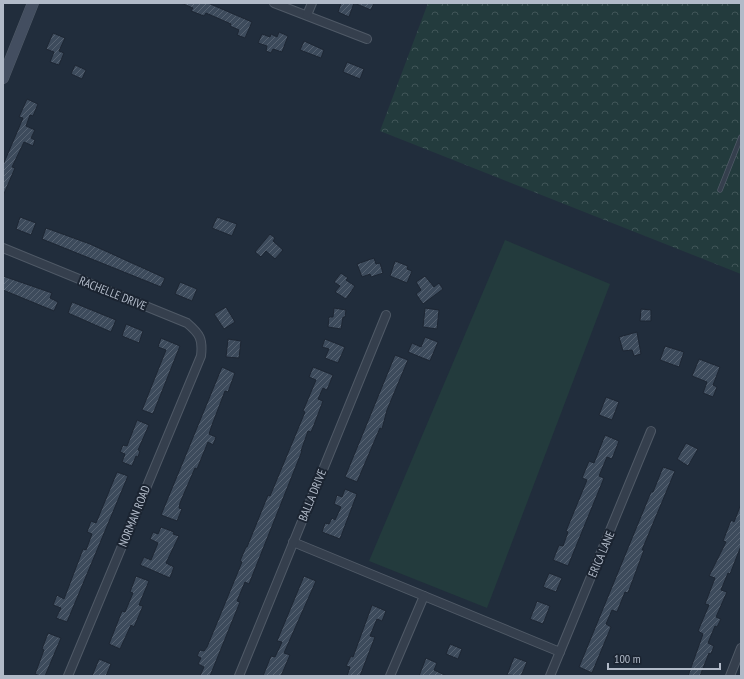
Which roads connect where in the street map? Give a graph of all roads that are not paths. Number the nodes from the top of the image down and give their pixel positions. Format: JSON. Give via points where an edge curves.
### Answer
{"nodes":[{"id":1,"x":33,"y":3,"type":"edge"},
{"id":2,"x":274,"y":3,"type":"edge"},
{"id":3,"x":312,"y":3,"type":"edge"},
{"id":4,"x":307,"y":15,"type":"junction"},
{"id":5,"x":367,"y":38,"type":"dead end"},
{"id":6,"x":3,"y":78,"type":"edge"},
{"id":7,"x":741,"y":137,"type":"edge"},
{"id":8,"x":720,"y":190,"type":"dead end"},
{"id":9,"x":3,"y":248,"type":"edge"},
{"id":10,"x":386,"y":315,"type":"dead end"},
{"id":11,"x":201,"y":356,"type":"joint"},
{"id":12,"x":651,"y":431,"type":"dead end"},
{"id":13,"x":293,"y":542,"type":"junction"},
{"id":14,"x":424,"y":596,"type":"junction"},
{"id":15,"x":741,"y":648,"type":"edge"},
{"id":16,"x":560,"y":652,"type":"junction"},
{"id":17,"x":68,"y":676,"type":"edge"},
{"id":18,"x":239,"y":676,"type":"edge"},
{"id":19,"x":390,"y":676,"type":"edge"},
{"id":20,"x":550,"y":676,"type":"edge"},
{"id":21,"x":730,"y":676,"type":"edge"}],
"edges":[{"from":1,"to":6,"type":"main road"},
{"from":2,"to":4,"type":"street"},
{"from":3,"to":4,"type":"street"},
{"from":4,"to":5,"type":"street"},
{"from":7,"to":8,"type":"lane"},
{"from":9,"to":11,"type":"street","name":"RACHELLE DRIVE","via":[[187,323],[199,333]]},
{"from":10,"to":13,"type":"street","name":"BALLA DRIVE"},
{"from":11,"to":17,"type":"street","name":"NORMAN ROAD"},
{"from":12,"to":16,"type":"street","name":"ERICA LANE"},
{"from":13,"to":14,"type":"street"},
{"from":13,"to":18,"type":"street","name":"BALLA DRIVE"},
{"from":14,"to":16,"type":"street"},
{"from":14,"to":19,"type":"street"},
{"from":15,"to":21,"type":"street"},
{"from":16,"to":20,"type":"street","name":"ERICA LANE"}]}
